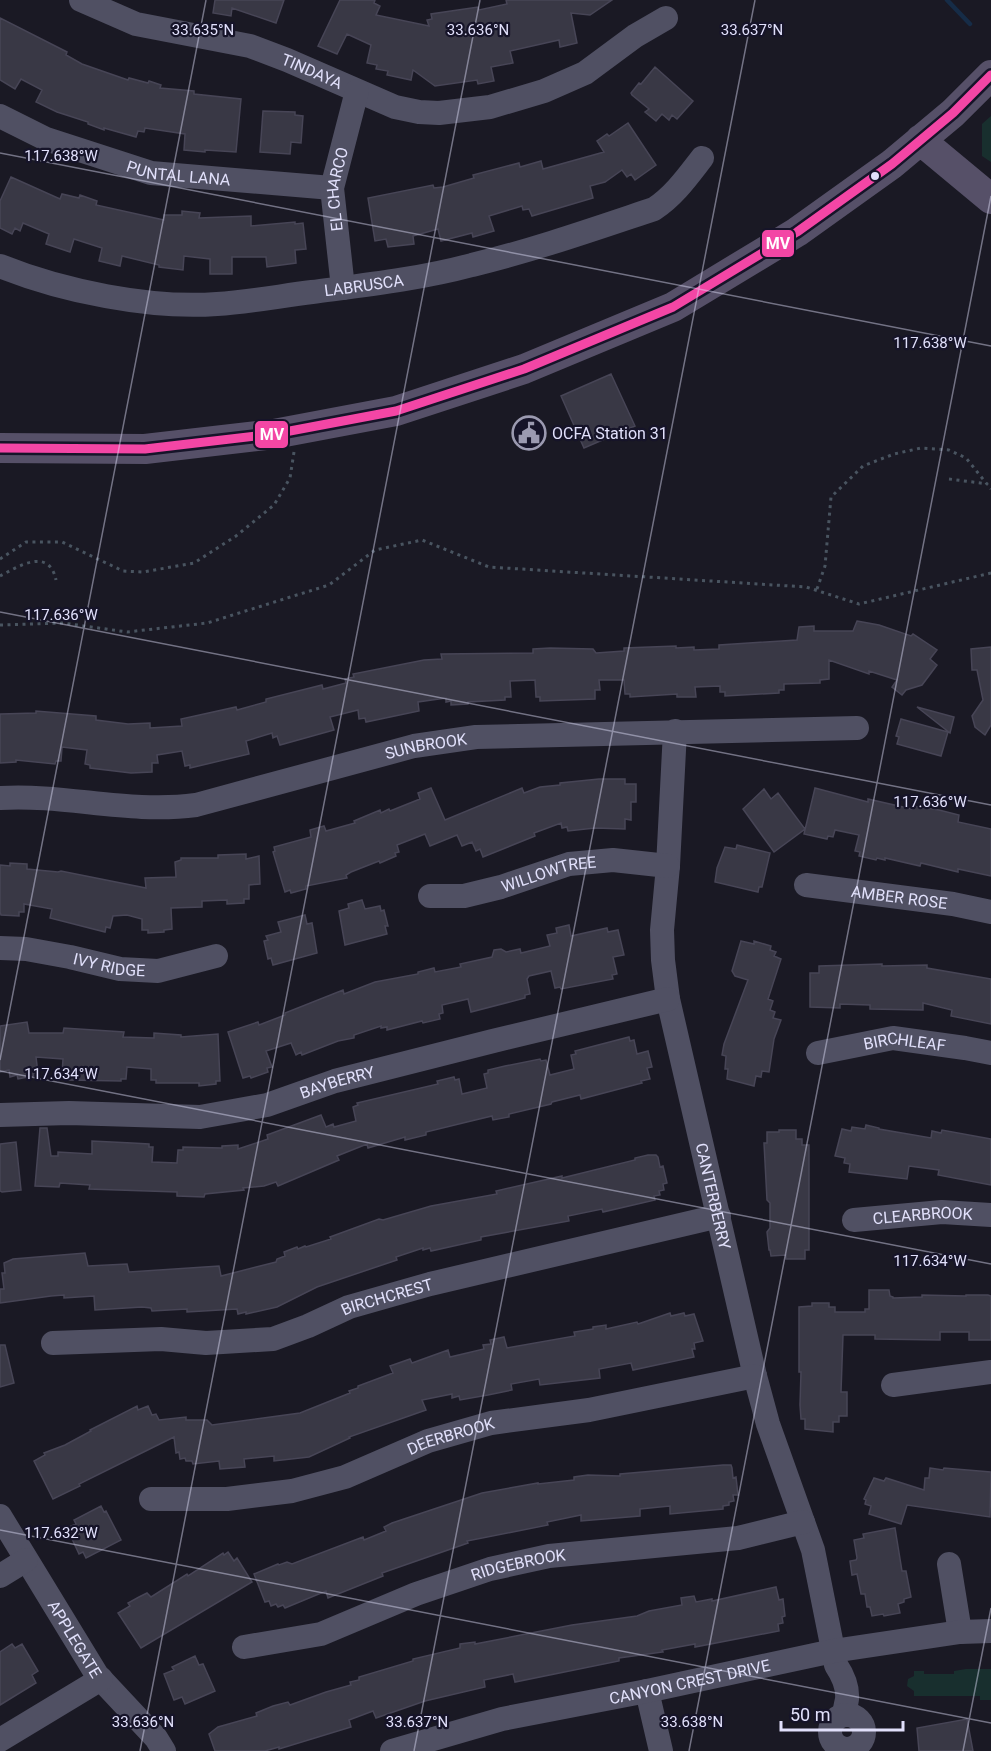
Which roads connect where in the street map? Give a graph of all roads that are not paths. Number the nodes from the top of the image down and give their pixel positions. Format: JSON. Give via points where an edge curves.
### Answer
{"nodes":[{"id":1,"x":81,"y":0,"type":"edge"},
{"id":2,"x":666,"y":18,"type":"dead end"},
{"id":3,"x":991,"y":75,"type":"edge"},
{"id":4,"x":357,"y":91,"type":"junction"},
{"id":5,"x":0,"y":116,"type":"edge"},
{"id":6,"x":920,"y":140,"type":"junction"},
{"id":7,"x":702,"y":158,"type":"dead end"},
{"id":8,"x":332,"y":188,"type":"junction"},
{"id":9,"x":991,"y":199,"type":"edge"},
{"id":10,"x":0,"y":266,"type":"edge"},
{"id":11,"x":344,"y":288,"type":"junction"},
{"id":12,"x":0,"y":448,"type":"edge"},
{"id":13,"x":857,"y":728,"type":"dead end"},
{"id":14,"x":675,"y":731,"type":"junction"},
{"id":15,"x":0,"y":798,"type":"edge"},
{"id":16,"x":668,"y":866,"type":"junction"},
{"id":17,"x":806,"y":885,"type":"dead end"},
{"id":18,"x":430,"y":896,"type":"dead end"},
{"id":19,"x":991,"y":912,"type":"edge"},
{"id":20,"x":0,"y":948,"type":"edge"},
{"id":21,"x":216,"y":956,"type":"dead end"},
{"id":22,"x":668,"y":999,"type":"junction"},
{"id":23,"x":818,"y":1053,"type":"dead end"},
{"id":24,"x":991,"y":1053,"type":"edge"},
{"id":25,"x":0,"y":1115,"type":"edge"},
{"id":26,"x":991,"y":1215,"type":"edge"},
{"id":27,"x":719,"y":1216,"type":"junction"},
{"id":28,"x":854,"y":1220,"type":"dead end"},
{"id":29,"x":53,"y":1343,"type":"dead end"},
{"id":30,"x":991,"y":1372,"type":"edge"},
{"id":31,"x":755,"y":1376,"type":"junction"},
{"id":32,"x":893,"y":1384,"type":"dead end"},
{"id":33,"x":151,"y":1499,"type":"dead end"},
{"id":34,"x":0,"y":1516,"type":"edge"},
{"id":35,"x":803,"y":1522,"type":"junction"},
{"id":36,"x":26,"y":1560,"type":"junction"},
{"id":37,"x":949,"y":1564,"type":"dead end"},
{"id":38,"x":0,"y":1576,"type":"edge"},
{"id":39,"x":991,"y":1631,"type":"edge"},
{"id":40,"x":960,"y":1632,"type":"junction"},
{"id":41,"x":244,"y":1647,"type":"dead end"},
{"id":42,"x":834,"y":1658,"type":"junction"},
{"id":43,"x":101,"y":1679,"type":"junction"},
{"id":44,"x":647,"y":1691,"type":"junction"},
{"id":45,"x":844,"y":1711,"type":"dead end"},
{"id":46,"x":0,"y":1740,"type":"edge"},
{"id":47,"x":164,"y":1751,"type":"edge"},
{"id":48,"x":392,"y":1751,"type":"edge"},
{"id":49,"x":660,"y":1751,"type":"edge"}],
"edges":[{"from":1,"to":4,"type":"street","name":"TINDAYA","via":[[136,24],[250,46]]},
{"from":2,"to":4,"type":"street","name":"TINDAYA","via":[[585,74],[544,92],[490,107],[419,112]]},
{"from":3,"to":6,"type":"main road"},
{"from":4,"to":8,"type":"street","name":"EL CHARCO"},
{"from":5,"to":8,"type":"street","name":"PUNTAL LANA","via":[[46,139],[151,173]]},
{"from":6,"to":9,"type":"main road"},
{"from":6,"to":12,"type":"main road","via":[[797,232],[673,307],[524,369],[396,411],[297,430],[145,449]]},
{"from":7,"to":11,"type":"street","name":"LABRUSCA","via":[[665,202],[654,209],[471,266]]},
{"from":8,"to":11,"type":"street","name":"EL CHARCO"},
{"from":10,"to":11,"type":"street","name":"LABRUSCA","via":[[90,292],[184,305]]},
{"from":13,"to":14,"type":"street","name":"SUNBROOK"},
{"from":14,"to":15,"type":"street","name":"SUNBROOK","via":[[441,741],[174,808]]},
{"from":14,"to":16,"type":"street","name":"CANTERBERRY"},
{"from":16,"to":18,"type":"street","name":"WILLOWTREE","via":[[613,860],[569,864],[464,896]]},
{"from":16,"to":22,"type":"street","name":"CANTERBERRY","via":[[662,930]]},
{"from":17,"to":19,"type":"street","name":"AMBER ROSE"},
{"from":20,"to":21,"type":"street","name":"IVY RIDGE","via":[[26,949],[120,969],[158,971]]},
{"from":22,"to":25,"type":"street","name":"BAYBERRY","via":[[335,1081],[267,1105],[200,1117]]},
{"from":22,"to":27,"type":"street","name":"CANTERBERRY"},
{"from":23,"to":24,"type":"street","name":"BIRCHLEAF","via":[[893,1038]]},
{"from":26,"to":28,"type":"street","name":"CLEARBROOK","via":[[942,1212]]},
{"from":27,"to":29,"type":"street","name":"BIRCHCREST","via":[[430,1284],[349,1307],[273,1339]]},
{"from":27,"to":31,"type":"street","name":"CANTERBERRY"},
{"from":30,"to":32,"type":"street"},
{"from":31,"to":33,"type":"street","name":"DEERBROOK","via":[[589,1410],[491,1423],[428,1441],[345,1477],[292,1491],[227,1499]]},
{"from":31,"to":35,"type":"street","name":"CANTERBERRY"},
{"from":34,"to":36,"type":"street","name":"APPLEGATE"},
{"from":35,"to":41,"type":"street","name":"RIDGEBROOK","via":[[738,1538],[549,1556],[490,1569],[416,1594],[321,1634]]},
{"from":35,"to":42,"type":"street","name":"CANTERBERRY","via":[[813,1550]]},
{"from":36,"to":38,"type":"street"},
{"from":36,"to":43,"type":"street","name":"APPLEGATE"},
{"from":37,"to":40,"type":"street"},
{"from":39,"to":40,"type":"street","name":"CANYON CREST DRIVE"},
{"from":40,"to":42,"type":"street","name":"CANYON CREST DRIVE"},
{"from":42,"to":44,"type":"street","name":"CANYON CREST DRIVE"},
{"from":42,"to":45,"type":"street","name":"CANTERBERRY","via":[[831,1676],[836,1701]]},
{"from":43,"to":46,"type":"street"},
{"from":43,"to":47,"type":"street","name":"APPLEGATE"},
{"from":44,"to":48,"type":"street","name":"CANYON CREST DRIVE","via":[[502,1719]]},
{"from":44,"to":49,"type":"street"}]}
